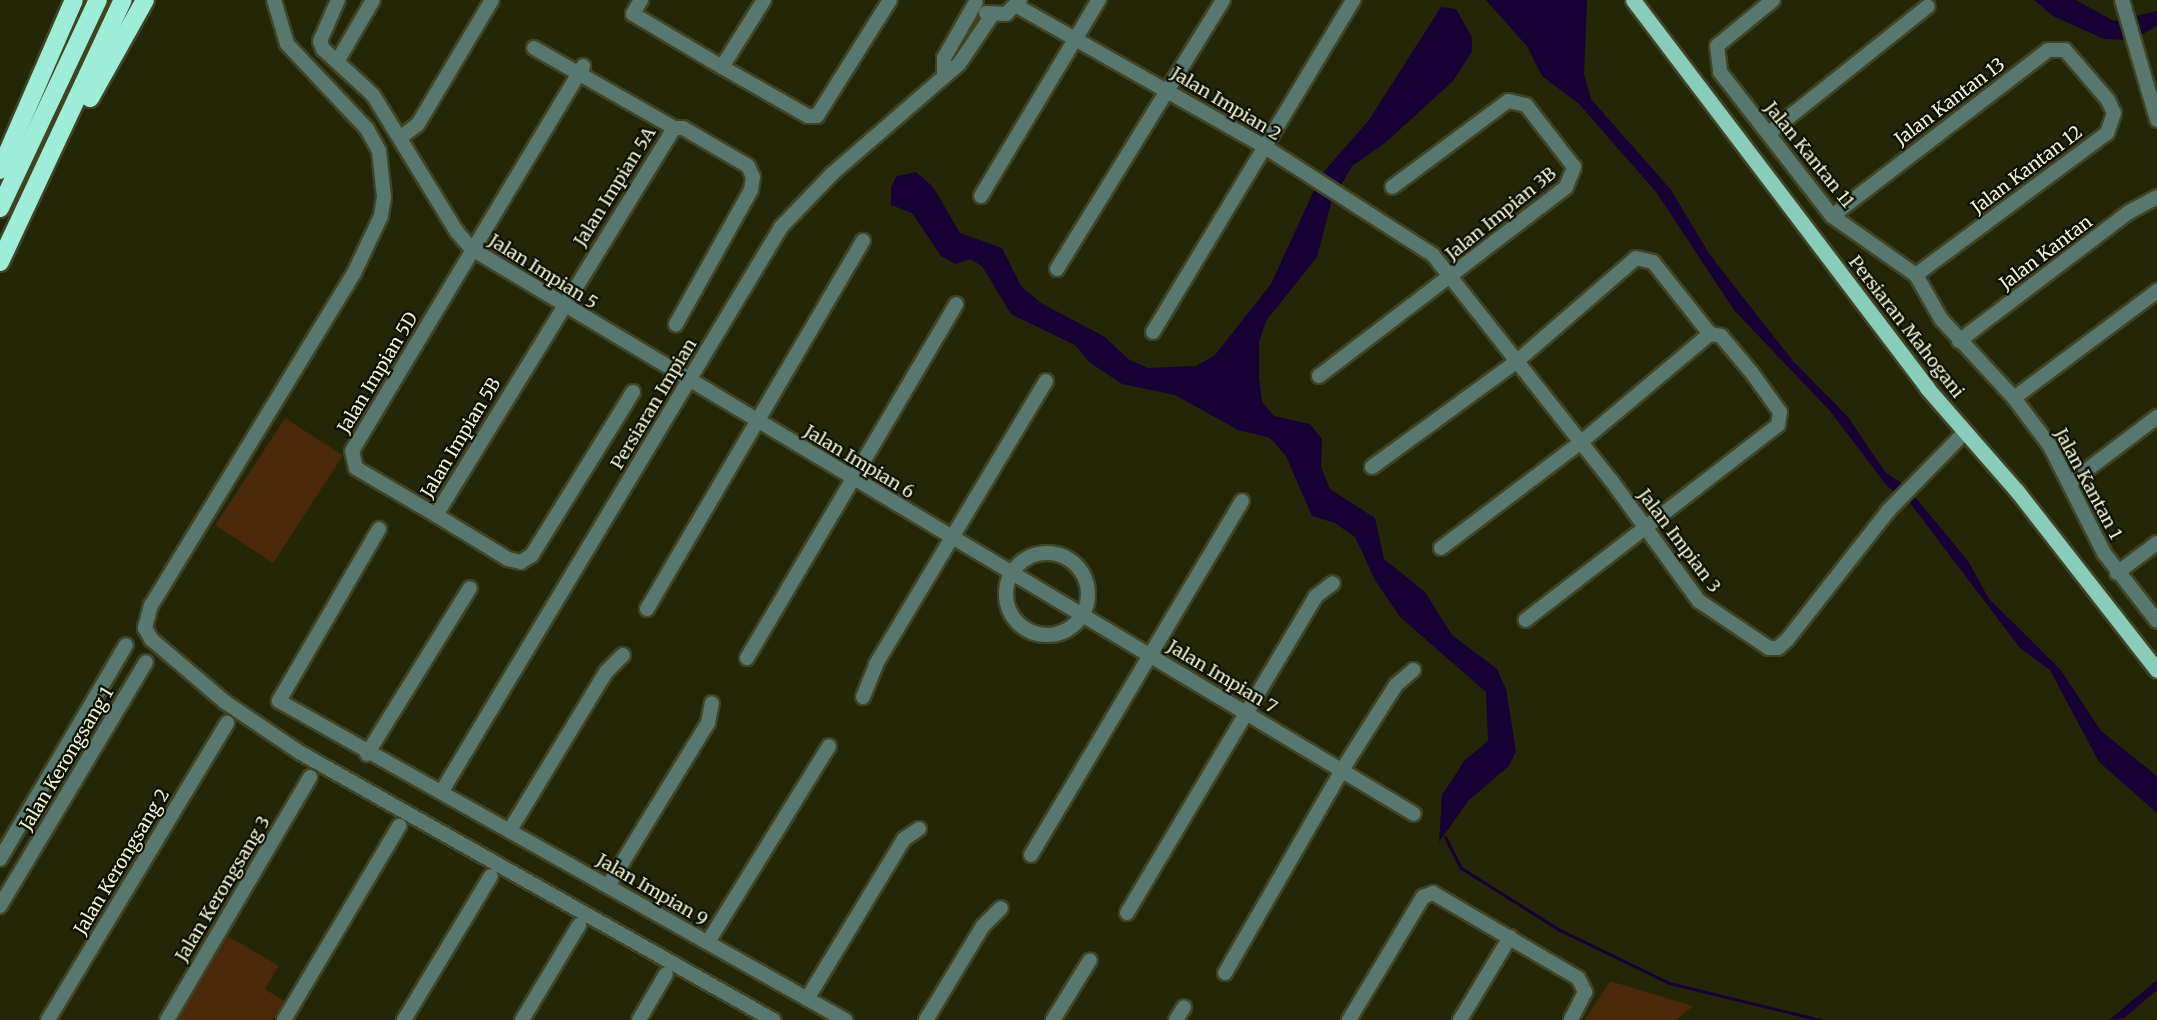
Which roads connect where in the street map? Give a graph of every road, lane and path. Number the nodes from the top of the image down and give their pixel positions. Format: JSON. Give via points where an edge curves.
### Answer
{"nodes":[{"id":1,"x":74,"y":0,"type":"edge"},
{"id":2,"x":98,"y":0,"type":"edge"},
{"id":3,"x":123,"y":0,"type":"edge"},
{"id":4,"x":145,"y":0,"type":"edge"},
{"id":5,"x":274,"y":0,"type":"edge"},
{"id":6,"x":338,"y":0,"type":"edge"},
{"id":7,"x":373,"y":0,"type":"edge"},
{"id":8,"x":492,"y":0,"type":"edge"},
{"id":9,"x":641,"y":0,"type":"edge"},
{"id":10,"x":764,"y":0,"type":"edge"},
{"id":11,"x":890,"y":0,"type":"edge"},
{"id":12,"x":1099,"y":0,"type":"edge"},
{"id":13,"x":1223,"y":0,"type":"edge"},
{"id":14,"x":1353,"y":0,"type":"edge"},
{"id":15,"x":1633,"y":0,"type":"edge"},
{"id":16,"x":1773,"y":0,"type":"edge"},
{"id":17,"x":975,"y":1,"type":"edge"},
{"id":18,"x":1018,"y":3,"type":"edge"},
{"id":19,"x":2123,"y":5,"type":"edge"},
{"id":20,"x":1928,"y":6,"type":"dead end"},
{"id":21,"x":992,"y":15,"type":"junction"},
{"id":22,"x":1076,"y":38,"type":"junction"},
{"id":23,"x":534,"y":48,"type":"dead end"},
{"id":24,"x":338,"y":60,"type":"junction"},
{"id":25,"x":722,"y":67,"type":"junction"},
{"id":26,"x":581,"y":70,"type":"junction"},
{"id":27,"x":944,"y":74,"type":"junction"},
{"id":28,"x":2090,"y":77,"type":"joint"},
{"id":29,"x":1169,"y":91,"type":"junction"},
{"id":30,"x":2154,"y":103,"type":"edge"},
{"id":31,"x":2157,"y":120,"type":"edge"},
{"id":32,"x":674,"y":128,"type":"junction"},
{"id":33,"x":1769,"y":133,"type":"junction"},
{"id":34,"x":401,"y":137,"type":"junction"},
{"id":35,"x":1265,"y":147,"type":"junction"},
{"id":36,"x":0,"y":170,"type":"edge"},
{"id":37,"x":1392,"y":187,"type":"dead end"},
{"id":38,"x":981,"y":196,"type":"dead end"},
{"id":39,"x":2157,"y":197,"type":"edge"},
{"id":40,"x":0,"y":208,"type":"edge"},
{"id":41,"x":1832,"y":216,"type":"junction"},
{"id":42,"x":13,"y":236,"type":"junction"},
{"id":43,"x":1413,"y":239,"type":"joint"},
{"id":44,"x":863,"y":241,"type":"dead end"},
{"id":45,"x":472,"y":249,"type":"junction"},
{"id":46,"x":0,"y":262,"type":"edge"},
{"id":47,"x":1057,"y":269,"type":"dead end"},
{"id":48,"x":1916,"y":275,"type":"junction"},
{"id":49,"x":1451,"y":278,"type":"junction"},
{"id":50,"x":2157,"y":291,"type":"edge"},
{"id":51,"x":956,"y":304,"type":"dead end"},
{"id":52,"x":562,"y":306,"type":"junction"},
{"id":53,"x":676,"y":324,"type":"dead end"},
{"id":54,"x":1153,"y":332,"type":"dead end"},
{"id":55,"x":1710,"y":334,"type":"junction"},
{"id":56,"x":1959,"y":341,"type":"junction"},
{"id":57,"x":1516,"y":362,"type":"junction"},
{"id":58,"x":1319,"y":376,"type":"dead end"},
{"id":59,"x":689,"y":380,"type":"junction"},
{"id":60,"x":1047,"y":381,"type":"dead end"},
{"id":61,"x":633,"y":392,"type":"dead end"},
{"id":62,"x":2014,"y":398,"type":"junction"},
{"id":63,"x":2157,"y":417,"type":"edge"},
{"id":64,"x":757,"y":421,"type":"junction"},
{"id":65,"x":1964,"y":433,"type":"junction"},
{"id":66,"x":1580,"y":443,"type":"junction"},
{"id":67,"x":1372,"y":467,"type":"dead end"},
{"id":68,"x":855,"y":480,"type":"junction"},
{"id":69,"x":2071,"y":482,"type":"junction"},
{"id":70,"x":1242,"y":501,"type":"dead end"},
{"id":71,"x":436,"y":516,"type":"junction"},
{"id":72,"x":1646,"y":528,"type":"junction"},
{"id":73,"x":379,"y":529,"type":"dead end"},
{"id":74,"x":951,"y":538,"type":"junction"},
{"id":75,"x":2157,"y":543,"type":"edge"},
{"id":76,"x":1441,"y":548,"type":"dead end"},
{"id":77,"x":1012,"y":573,"type":"junction"},
{"id":78,"x":2117,"y":573,"type":"junction"},
{"id":79,"x":1333,"y":583,"type":"dead end"},
{"id":80,"x":470,"y":588,"type":"dead end"},
{"id":81,"x":647,"y":609,"type":"dead end"},
{"id":82,"x":1083,"y":615,"type":"junction"},
{"id":83,"x":1526,"y":620,"type":"dead end"},
{"id":84,"x":2157,"y":621,"type":"edge"},
{"id":85,"x":126,"y":645,"type":"dead end"},
{"id":86,"x":1149,"y":654,"type":"junction"},
{"id":87,"x":623,"y":655,"type":"dead end"},
{"id":88,"x":747,"y":658,"type":"dead end"},
{"id":89,"x":146,"y":662,"type":"dead end"},
{"id":90,"x":1413,"y":670,"type":"dead end"},
{"id":91,"x":2157,"y":670,"type":"edge"},
{"id":92,"x":863,"y":697,"type":"dead end"},
{"id":93,"x":712,"y":703,"type":"dead end"},
{"id":94,"x":1246,"y":713,"type":"junction"},
{"id":95,"x":227,"y":723,"type":"dead end"},
{"id":96,"x":829,"y":746,"type":"dead end"},
{"id":97,"x":367,"y":754,"type":"junction"},
{"id":98,"x":1341,"y":770,"type":"junction"},
{"id":99,"x":310,"y":777,"type":"dead end"},
{"id":100,"x":442,"y":791,"type":"junction"},
{"id":101,"x":1414,"y":814,"type":"dead end"},
{"id":102,"x":399,"y":826,"type":"dead end"},
{"id":103,"x":919,"y":829,"type":"dead end"},
{"id":104,"x":510,"y":830,"type":"junction"},
{"id":105,"x":1031,"y":855,"type":"dead end"},
{"id":106,"x":0,"y":859,"type":"edge"},
{"id":107,"x":491,"y":876,"type":"dead end"},
{"id":108,"x":608,"y":886,"type":"junction"},
{"id":109,"x":0,"y":906,"type":"edge"},
{"id":110,"x":1001,"y":908,"type":"dead end"},
{"id":111,"x":1127,"y":913,"type":"dead end"},
{"id":112,"x":579,"y":925,"type":"dead end"},
{"id":113,"x":1510,"y":937,"type":"junction"},
{"id":114,"x":708,"y":942,"type":"junction"},
{"id":115,"x":1090,"y":960,"type":"dead end"},
{"id":116,"x":1225,"y":973,"type":"dead end"},
{"id":117,"x":666,"y":974,"type":"dead end"},
{"id":118,"x":807,"y":999,"type":"junction"},
{"id":119,"x":1184,"y":1007,"type":"dead end"},
{"id":120,"x":48,"y":1020,"type":"edge"},
{"id":121,"x":167,"y":1020,"type":"edge"},
{"id":122,"x":284,"y":1020,"type":"edge"},
{"id":123,"x":404,"y":1020,"type":"edge"},
{"id":124,"x":522,"y":1020,"type":"edge"},
{"id":125,"x":639,"y":1020,"type":"edge"},
{"id":126,"x":773,"y":1020,"type":"edge"},
{"id":127,"x":845,"y":1020,"type":"edge"},
{"id":128,"x":926,"y":1020,"type":"edge"},
{"id":129,"x":1053,"y":1020,"type":"edge"},
{"id":130,"x":1176,"y":1020,"type":"edge"},
{"id":131,"x":1349,"y":1020,"type":"edge"},
{"id":132,"x":1460,"y":1020,"type":"edge"},
{"id":133,"x":1571,"y":1020,"type":"edge"}],
"edges":[{"from":1,"to":36,"type":"highway"},
{"from":2,"to":40,"type":"highway"},
{"from":3,"to":42,"type":"highway"},
{"from":4,"to":42,"type":"highway"},
{"from":5,"to":126,"type":"street","via":[[287,44],[367,129],[379,151],[384,197],[381,216],[354,273],[151,605],[145,628],[151,639],[255,725]]},
{"from":6,"to":24,"type":"street","name":"Jalan Impian 5","via":[[320,41],[323,49]]},
{"from":7,"to":24,"type":"street"},
{"from":8,"to":34,"type":"street","via":[[418,124]]},
{"from":9,"to":25,"type":"street","via":[[633,14]]},
{"from":10,"to":25,"type":"street"},
{"from":11,"to":25,"type":"street","via":[[823,111],[808,116]]},
{"from":12,"to":22,"type":"street"},
{"from":13,"to":29,"type":"street"},
{"from":14,"to":35,"type":"street"},
{"from":15,"to":65,"type":"main road","name":"Persiaran Mahogani"},
{"from":16,"to":33,"type":"street","name":"Jalan Kantan 11","via":[[1717,46],[1715,58],[1733,93]]},
{"from":17,"to":21,"type":"street"},
{"from":17,"to":27,"type":"street","via":[[944,58]]},
{"from":18,"to":21,"type":"street","via":[[1006,14]]},
{"from":18,"to":22,"type":"street","name":"Jalan Impian 2"},
{"from":19,"to":30,"type":"street","via":[[2133,51]]},
{"from":20,"to":33,"type":"street"},
{"from":21,"to":27,"type":"street","name":"Persiaran Impian","via":[[959,64]]},
{"from":22,"to":29,"type":"street","name":"Jalan Impian 2"},
{"from":22,"to":38,"type":"street"},
{"from":23,"to":26,"type":"street"},
{"from":24,"to":34,"type":"street","name":"Jalan Impian 5","via":[[373,95]]},
{"from":26,"to":32,"type":"street"},
{"from":26,"to":45,"type":"street","name":"Jalan Impian 5D"},
{"from":27,"to":59,"type":"street","name":"Persiaran Impian","via":[[798,206]]},
{"from":28,"to":41,"type":"street","name":"Jalan Kantan 13","via":[[2065,50],[2048,50]]},
{"from":28,"to":48,"type":"street","name":"Jalan Kantan 12","via":[[2114,113],[2107,133]]},
{"from":29,"to":35,"type":"street","name":"Jalan Impian 2"},
{"from":29,"to":47,"type":"street"},
{"from":30,"to":31,"type":"street"},
{"from":32,"to":52,"type":"street","name":"Jalan Impian 5A"},
{"from":32,"to":53,"type":"street","name":"Jalan Impian 5A","via":[[683,128],[748,166],[753,177],[752,190]]},
{"from":33,"to":41,"type":"street","name":"Jalan Kantan 11"},
{"from":34,"to":45,"type":"street","name":"Jalan Impian 5","via":[[457,232]]},
{"from":35,"to":43,"type":"street","name":"Jalan Impian 2"},
{"from":35,"to":54,"type":"street"},
{"from":37,"to":49,"type":"street","name":"Jalan Impian 3B","via":[[1508,100],[1526,105],[1574,167],[1566,187]]},
{"from":39,"to":56,"type":"street","name":"Jalan Kantan","via":[[2129,212]]},
{"from":41,"to":48,"type":"street","name":"Jalan Kantan 11"},
{"from":42,"to":46,"type":"highway"},
{"from":43,"to":49,"type":"street","name":"Jalan Impian 3"},
{"from":44,"to":64,"type":"street"},
{"from":45,"to":52,"type":"street","name":"Jalan Impian 5"},
{"from":45,"to":71,"type":"street","name":"Jalan Impian 5D","via":[[352,451],[356,468]]},
{"from":48,"to":56,"type":"street","name":"Jalan Kantan 11"},
{"from":49,"to":57,"type":"street","name":"Jalan Impian 3"},
{"from":49,"to":58,"type":"street"},
{"from":50,"to":62,"type":"street"},
{"from":51,"to":68,"type":"street"},
{"from":52,"to":59,"type":"street","name":"Jalan Impian 5"},
{"from":52,"to":71,"type":"street","name":"Jalan Impian 5B"},
{"from":55,"to":57,"type":"street","via":[[1653,262],[1636,258]]},
{"from":55,"to":66,"type":"street"},
{"from":55,"to":72,"type":"street","via":[[1721,336],[1752,373],[1780,412],[1778,425]]},
{"from":56,"to":62,"type":"street","name":"Jalan Kantan 1"},
{"from":57,"to":66,"type":"street","name":"Jalan Impian 3"},
{"from":57,"to":67,"type":"street"},
{"from":59,"to":64,"type":"street","name":"Jalan Impian 6"},
{"from":59,"to":100,"type":"street","name":"Persiaran Impian"},
{"from":60,"to":74,"type":"street"},
{"from":61,"to":71,"type":"street","name":"Jalan Impian 5B","via":[[526,558],[508,559]]},
{"from":62,"to":69,"type":"street","name":"Jalan Kantan 1"},
{"from":63,"to":69,"type":"street"},
{"from":64,"to":68,"type":"street","name":"Jalan Impian 6"},
{"from":64,"to":81,"type":"street"},
{"from":65,"to":72,"type":"street","name":"Jalan Impian 3","via":[[1888,511],[1774,650],[1738,631],[1699,601]]},
{"from":65,"to":91,"type":"main road","name":"Persiaran Mahogani","via":[[2017,491]]},
{"from":66,"to":72,"type":"street","name":"Jalan Impian 3"},
{"from":66,"to":76,"type":"street"},
{"from":68,"to":74,"type":"street","name":"Jalan Impian 6"},
{"from":68,"to":88,"type":"street"},
{"from":69,"to":78,"type":"street","name":"Jalan Kantan 1"},
{"from":70,"to":86,"type":"street"},
{"from":72,"to":83,"type":"street"},
{"from":73,"to":97,"type":"street","name":"Jalan Impian 9","via":[[279,701]]},
{"from":74,"to":77,"type":"street","name":"Jalan Impian 6"},
{"from":74,"to":92,"type":"street","via":[[876,664]]},
{"from":75,"to":78,"type":"street"},
{"from":77,"to":82,"type":"street","name":"Jalan Impian 7"},
{"from":77,"to":82,"type":"street","via":[[1033,555],[1047,553],[1067,558],[1082,572],[1088,585]]},
{"from":77,"to":82,"type":"street","via":[[1006,598],[1017,622],[1027,630],[1053,635],[1065,631]]},
{"from":78,"to":84,"type":"street","name":"Jalan Kantan 1"},
{"from":79,"to":94,"type":"street","via":[[1316,596]]},
{"from":80,"to":97,"type":"street"},
{"from":82,"to":86,"type":"street","name":"Jalan Impian 7"},
{"from":85,"to":106,"type":"street"},
{"from":86,"to":94,"type":"street","name":"Jalan Impian 7"},
{"from":86,"to":105,"type":"street"},
{"from":87,"to":104,"type":"street","via":[[606,672]]},
{"from":89,"to":109,"type":"street","name":"Jalan Kerongsang 1"},
{"from":90,"to":98,"type":"street","via":[[1396,684]]},
{"from":93,"to":108,"type":"street","via":[[708,723]]},
{"from":94,"to":98,"type":"street","name":"Jalan Impian 7"},
{"from":94,"to":111,"type":"street"},
{"from":95,"to":120,"type":"street","name":"Jalan Kerongsang 2"},
{"from":96,"to":114,"type":"street"},
{"from":97,"to":100,"type":"street","name":"Jalan Impian 9"},
{"from":98,"to":101,"type":"street","name":"Jalan Impian 7"},
{"from":98,"to":116,"type":"street"},
{"from":99,"to":121,"type":"street","name":"Jalan Kerongsang 3"},
{"from":100,"to":104,"type":"street","name":"Jalan Impian 9"},
{"from":102,"to":122,"type":"street"},
{"from":103,"to":118,"type":"street","via":[[904,839]]},
{"from":104,"to":108,"type":"street","name":"Jalan Impian 9"},
{"from":107,"to":123,"type":"street"},
{"from":108,"to":114,"type":"street","name":"Jalan Impian 9"},
{"from":110,"to":128,"type":"street","via":[[983,926]]},
{"from":112,"to":124,"type":"street"},
{"from":113,"to":131,"type":"street","via":[[1433,893],[1424,897]]},
{"from":113,"to":132,"type":"street"},
{"from":113,"to":133,"type":"street","via":[[1578,978],[1585,992]]},
{"from":114,"to":118,"type":"street","name":"Jalan Impian 9"},
{"from":115,"to":129,"type":"street"},
{"from":117,"to":125,"type":"street"},
{"from":118,"to":127,"type":"street","name":"Jalan Impian 9"},
{"from":119,"to":130,"type":"street"}]}
